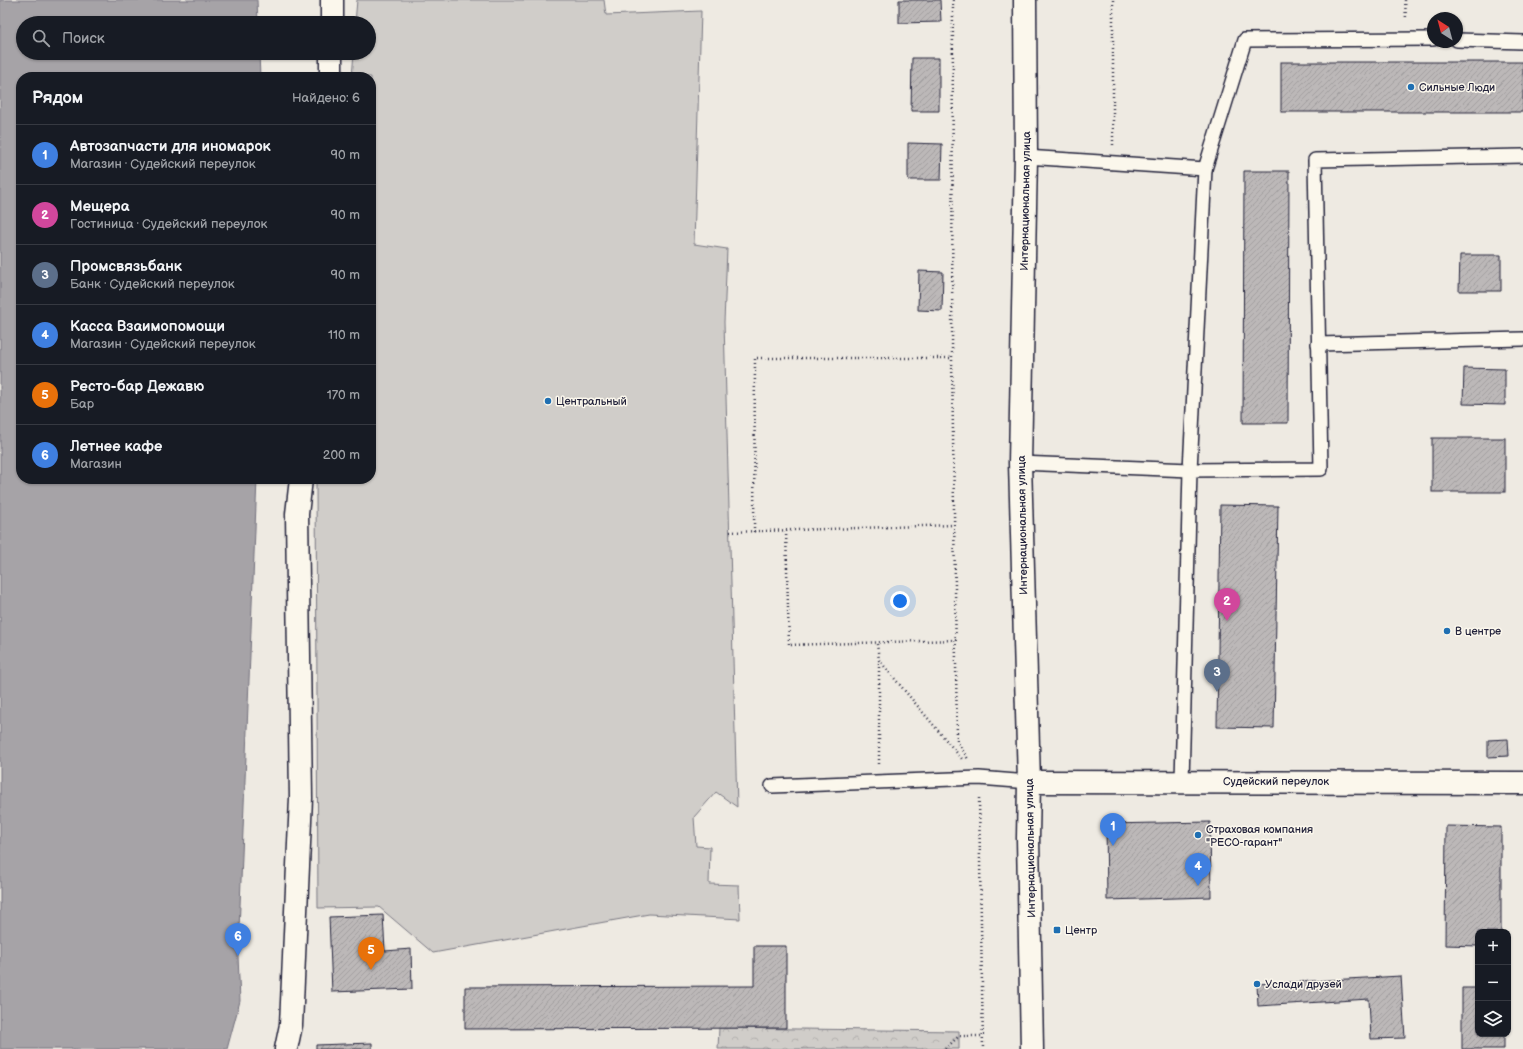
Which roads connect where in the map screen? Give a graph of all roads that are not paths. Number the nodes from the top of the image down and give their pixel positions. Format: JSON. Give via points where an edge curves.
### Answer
{"nodes":[{"id":1,"x":332,"y":0,"type":"edge"},
{"id":2,"x":1025,"y":0,"type":"edge"},
{"id":3,"x":332,"y":16,"type":"edge"},
{"id":4,"x":1427,"y":39,"type":"edge"},
{"id":5,"x":1463,"y":40,"type":"edge"},
{"id":6,"x":1523,"y":42,"type":"edge"},
{"id":7,"x":331,"y":60,"type":"edge"},
{"id":8,"x":331,"y":72,"type":"edge"},
{"id":9,"x":1523,"y":156,"type":"edge"},
{"id":10,"x":1026,"y":157,"type":"junction"},
{"id":11,"x":1205,"y":169,"type":"junction"},
{"id":12,"x":1523,"y":339,"type":"edge"},
{"id":13,"x":1318,"y":344,"type":"junction"},
{"id":14,"x":1020,"y":463,"type":"junction"},
{"id":15,"x":1190,"y":470,"type":"junction"},
{"id":16,"x":300,"y":484,"type":"edge"},
{"id":17,"x":1182,"y":781,"type":"junction"},
{"id":18,"x":1029,"y":782,"type":"junction"},
{"id":19,"x":1523,"y":783,"type":"edge"},
{"id":20,"x":772,"y":786,"type":"dead end"},
{"id":21,"x":286,"y":1049,"type":"edge"},
{"id":22,"x":1032,"y":1049,"type":"edge"}],
"edges":[{"from":1,"to":3,"type":"street"},
{"from":2,"to":10,"type":"street","name":"Интернациональная улица"},
{"from":4,"to":11,"type":"lane","via":[[1245,40]]},
{"from":5,"to":6,"type":"lane"},
{"from":7,"to":8,"type":"street"},
{"from":9,"to":13,"type":"lane","via":[[1315,160]]},
{"from":10,"to":11,"type":"lane"},
{"from":10,"to":14,"type":"street","name":"Интернациональная улица"},
{"from":11,"to":15,"type":"lane"},
{"from":12,"to":13,"type":"lane"},
{"from":13,"to":15,"type":"lane","via":[[1321,469]]},
{"from":14,"to":15,"type":"lane"},
{"from":14,"to":18,"type":"street","name":"Интернациональная улица"},
{"from":15,"to":17,"type":"lane"},
{"from":16,"to":21,"type":"street","via":[[297,514],[301,798],[291,1025]]},
{"from":17,"to":18,"type":"street","name":"Судейский переулок"},
{"from":17,"to":19,"type":"street","name":"Судейский переулок"},
{"from":18,"to":20,"type":"lane","via":[[979,778]]},
{"from":18,"to":22,"type":"street","name":"Интернациональная улица"}]}
